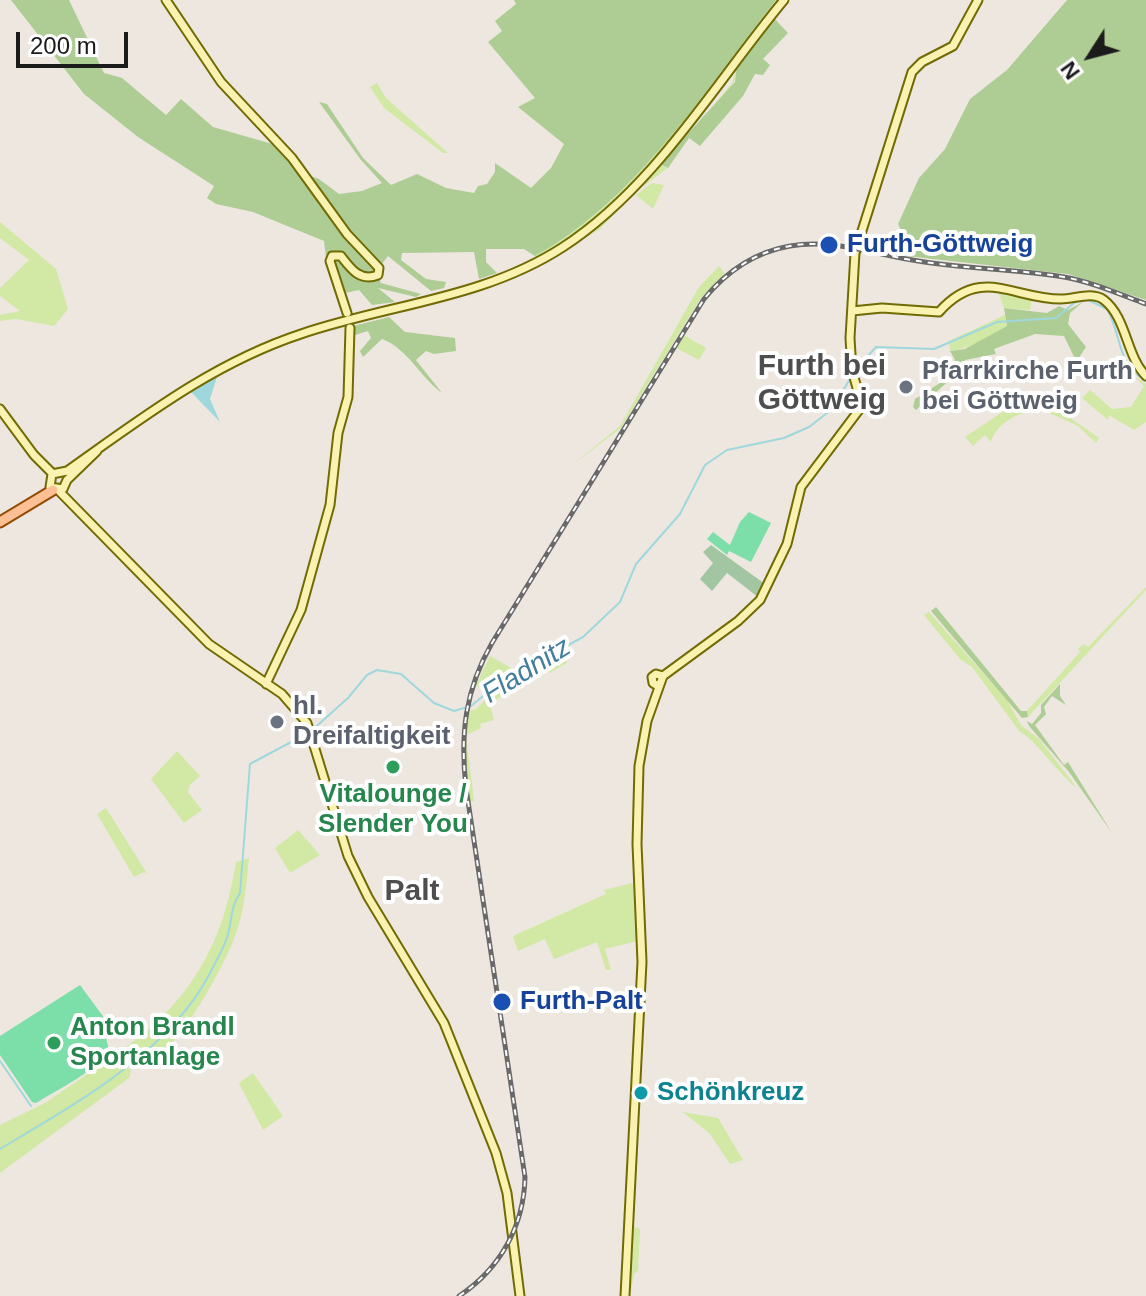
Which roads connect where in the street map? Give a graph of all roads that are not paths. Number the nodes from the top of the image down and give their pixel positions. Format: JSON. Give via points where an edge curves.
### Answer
{"nodes":[{"id":1,"x":166,"y":0,"type":"edge"},
{"id":2,"x":784,"y":0,"type":"edge"},
{"id":3,"x":978,"y":0,"type":"edge"},
{"id":4,"x":852,"y":311,"type":"junction"},
{"id":5,"x":347,"y":313,"type":"dead end"},
{"id":6,"x":350,"y":328,"type":"dead end"},
{"id":7,"x":1146,"y":376,"type":"edge"},
{"id":8,"x":0,"y":409,"type":"edge"},
{"id":9,"x":57,"y":482,"type":"junction"},
{"id":10,"x":0,"y":522,"type":"edge"},
{"id":11,"x":266,"y":684,"type":"junction"},
{"id":12,"x":520,"y":1296,"type":"edge"},
{"id":13,"x":625,"y":1296,"type":"edge"}],
"edges":[{"from":1,"to":5,"type":"street","via":[[221,82],[292,158],[380,270],[375,277],[358,275],[338,254],[330,261]]},
{"from":2,"to":9,"type":"street","via":[[639,181],[565,245],[527,268],[481,286],[321,327],[247,355],[184,388]]},
{"from":3,"to":4,"type":"street","via":[[953,46],[922,62],[909,78],[855,253]]},
{"from":4,"to":7,"type":"street","via":[[939,312],[949,301],[987,285],[1059,299],[1092,296],[1104,300]]},
{"from":4,"to":13,"type":"street","via":[[852,370],[862,406],[801,487],[787,544],[760,600],[663,676],[653,676],[658,686],[640,755],[642,962]]},
{"from":6,"to":11,"type":"street","via":[[346,406],[330,505],[301,610]]},
{"from":8,"to":9,"type":"street"},
{"from":9,"to":10,"type":"main road"},
{"from":9,"to":11,"type":"street","via":[[209,644]]},
{"from":11,"to":12,"type":"street","via":[[291,703],[309,728],[341,839],[374,907],[439,1014],[468,1082],[505,1181]]}]}
